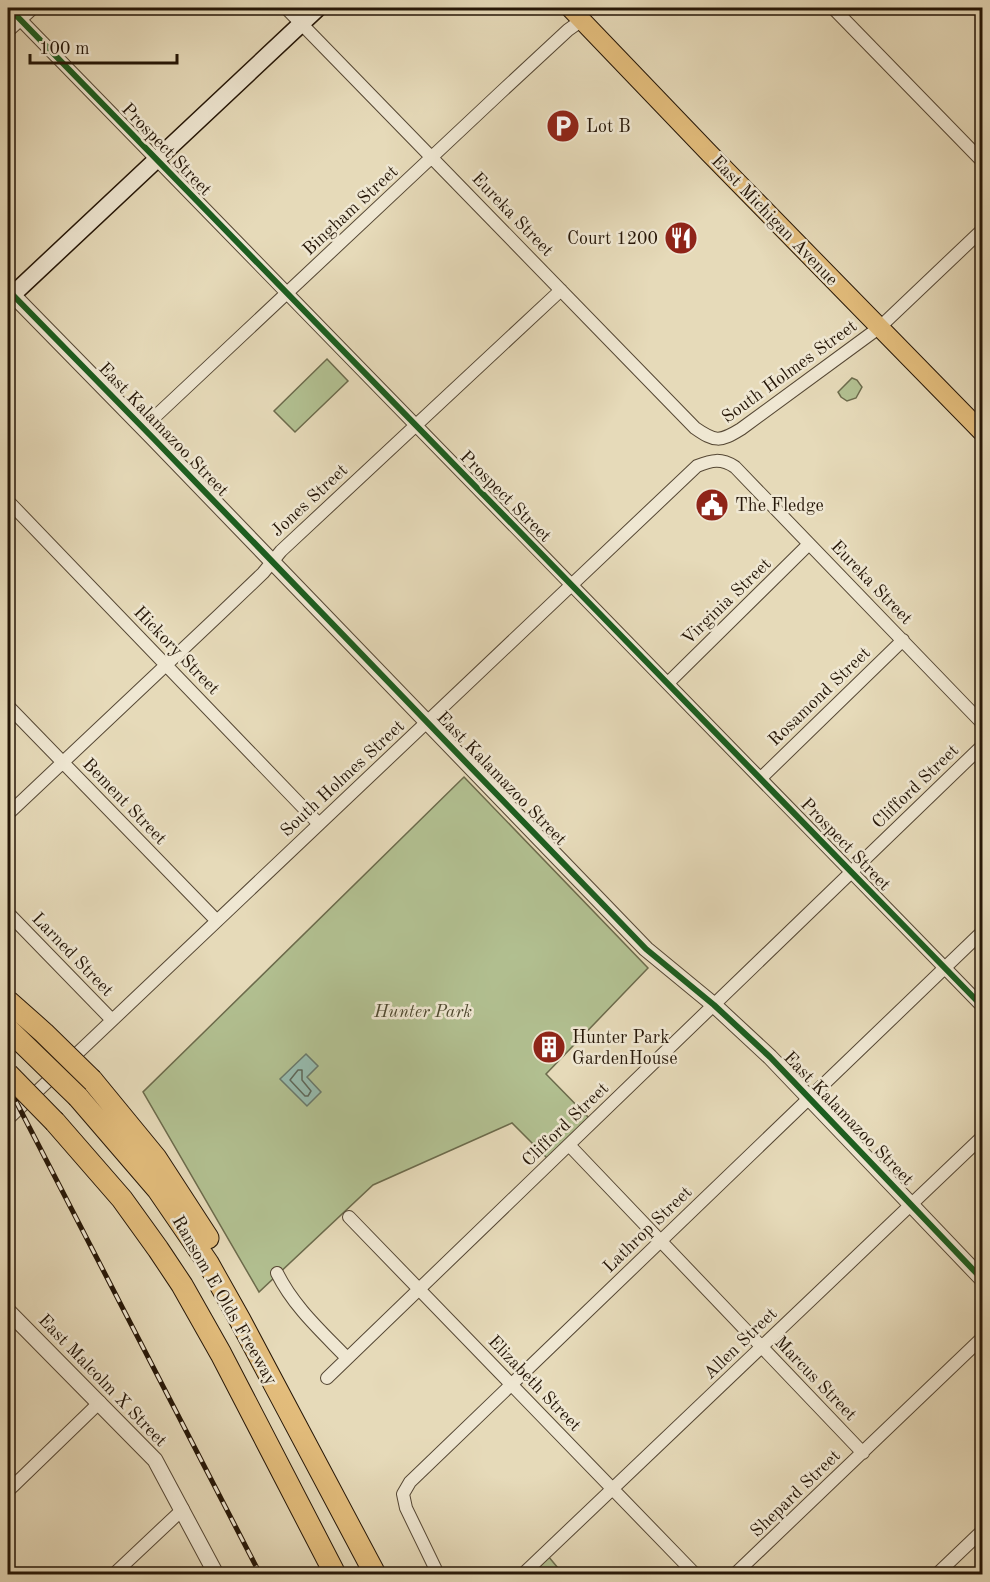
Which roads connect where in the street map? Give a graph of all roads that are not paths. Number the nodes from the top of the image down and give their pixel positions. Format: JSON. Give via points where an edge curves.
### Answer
{"nodes":[{"id":1,"x":9,"y":8,"type":"edge"},
{"id":2,"x":33,"y":8,"type":"edge"},
{"id":3,"x":286,"y":8,"type":"edge"},
{"id":4,"x":318,"y":8,"type":"edge"},
{"id":5,"x":833,"y":8,"type":"edge"},
{"id":6,"x":576,"y":14,"type":"edge"},
{"id":7,"x":20,"y":19,"type":"junction"},
{"id":8,"x":301,"y":23,"type":"junction"},
{"id":9,"x":8,"y":31,"type":"edge"},
{"id":10,"x":432,"y":158,"type":"junction"},
{"id":11,"x":156,"y":159,"type":"junction"},
{"id":12,"x":982,"y":161,"type":"edge"},
{"id":13,"x":982,"y":230,"type":"edge"},
{"id":14,"x":561,"y":290,"type":"junction"},
{"id":15,"x":287,"y":293,"type":"junction"},
{"id":16,"x":9,"y":294,"type":"edge"},
{"id":17,"x":880,"y":327,"type":"junction"},
{"id":18,"x":415,"y":425,"type":"junction"},
{"id":19,"x":143,"y":428,"type":"junction"},
{"id":20,"x":982,"y":432,"type":"edge"},
{"id":21,"x":717,"y":440,"type":"joint"},
{"id":22,"x":735,"y":467,"type":"joint"},
{"id":23,"x":8,"y":501,"type":"edge"},
{"id":24,"x":810,"y":544,"type":"junction"},
{"id":25,"x":272,"y":562,"type":"junction"},
{"id":26,"x":573,"y":584,"type":"junction"},
{"id":27,"x":903,"y":640,"type":"junction"},
{"id":28,"x":166,"y":664,"type":"junction"},
{"id":29,"x":668,"y":683,"type":"junction"},
{"id":30,"x":8,"y":706,"type":"edge"},
{"id":31,"x":428,"y":723,"type":"junction"},
{"id":32,"x":982,"y":723,"type":"edge"},
{"id":33,"x":982,"y":746,"type":"edge"},
{"id":34,"x":63,"y":762,"type":"junction"},
{"id":35,"x":761,"y":778,"type":"junction"},
{"id":36,"x":8,"y":814,"type":"edge"},
{"id":37,"x":319,"y":824,"type":"junction"},
{"id":38,"x":853,"y":872,"type":"junction"},
{"id":39,"x":8,"y":913,"type":"edge"},
{"id":40,"x":217,"y":921,"type":"junction"},
{"id":41,"x":982,"y":932,"type":"edge"},
{"id":42,"x":946,"y":968,"type":"junction"},
{"id":43,"x":8,"y":1001,"type":"edge"},
{"id":44,"x":714,"y":1005,"type":"junction"},
{"id":45,"x":982,"y":1006,"type":"edge"},
{"id":46,"x":112,"y":1020,"type":"junction"},
{"id":47,"x":8,"y":1029,"type":"edge"},
{"id":48,"x":8,"y":1074,"type":"edge"},
{"id":49,"x":8,"y":1086,"type":"edge"},
{"id":50,"x":810,"y":1098,"type":"junction"},
{"id":51,"x":8,"y":1119,"type":"edge"},
{"id":52,"x":51,"y":1123,"type":"junction"},
{"id":53,"x":982,"y":1137,"type":"edge"},
{"id":54,"x":569,"y":1145,"type":"junction"},
{"id":55,"x":912,"y":1205,"type":"junction"},
{"id":56,"x":349,"y":1217,"type":"dead end"},
{"id":57,"x":661,"y":1241,"type":"junction"},
{"id":58,"x":277,"y":1273,"type":"dead end"},
{"id":59,"x":982,"y":1279,"type":"edge"},
{"id":60,"x":419,"y":1288,"type":"junction"},
{"id":61,"x":8,"y":1311,"type":"edge"},
{"id":62,"x":982,"y":1338,"type":"edge"},
{"id":63,"x":762,"y":1347,"type":"junction"},
{"id":64,"x":347,"y":1358,"type":"junction"},
{"id":65,"x":327,"y":1378,"type":"dead end"},
{"id":66,"x":512,"y":1385,"type":"junction"},
{"id":67,"x":100,"y":1402,"type":"junction"},
{"id":68,"x":863,"y":1453,"type":"junction"},
{"id":69,"x":613,"y":1489,"type":"junction"},
{"id":70,"x":8,"y":1491,"type":"edge"},
{"id":71,"x":183,"y":1509,"type":"junction"},
{"id":72,"x":348,"y":1521,"type":"junction"},
{"id":73,"x":982,"y":1531,"type":"edge"},
{"id":74,"x":114,"y":1575,"type":"edge"},
{"id":75,"x":216,"y":1575,"type":"edge"},
{"id":76,"x":335,"y":1575,"type":"edge"},
{"id":77,"x":375,"y":1575,"type":"edge"},
{"id":78,"x":438,"y":1575,"type":"edge"},
{"id":79,"x":523,"y":1575,"type":"edge"},
{"id":80,"x":695,"y":1575,"type":"edge"},
{"id":81,"x":735,"y":1575,"type":"edge"},
{"id":82,"x":937,"y":1575,"type":"edge"}],
"edges":[{"from":1,"to":7,"type":"street","name":"Prospect Street"},
{"from":2,"to":7,"type":"street"},
{"from":3,"to":8,"type":"street","name":"Eureka Street"},
{"from":4,"to":8,"type":"main road"},
{"from":5,"to":12,"type":"street"},
{"from":6,"to":10,"type":"street","name":"Bingham Street","via":[[568,30]]},
{"from":6,"to":17,"type":"main road","name":"East Michigan Avenue"},
{"from":7,"to":9,"type":"street"},
{"from":7,"to":11,"type":"street","name":"Prospect Street"},
{"from":8,"to":10,"type":"street","name":"Eureka Street"},
{"from":8,"to":11,"type":"main road"},
{"from":10,"to":14,"type":"street","name":"Eureka Street"},
{"from":10,"to":15,"type":"street","name":"Bingham Street"},
{"from":11,"to":15,"type":"street","name":"Prospect Street"},
{"from":11,"to":16,"type":"main road"},
{"from":13,"to":17,"type":"street","name":"South Holmes Street"},
{"from":14,"to":18,"type":"street","name":"Jones Street"},
{"from":14,"to":21,"type":"street","name":"Eureka Street","via":[[695,428]]},
{"from":15,"to":18,"type":"street","name":"Prospect Street"},
{"from":15,"to":19,"type":"street","name":"Bingham Street"},
{"from":16,"to":19,"type":"street","name":"East Kalamazoo Street"},
{"from":17,"to":20,"type":"main road","name":"East Michigan Avenue"},
{"from":17,"to":21,"type":"street","name":"South Holmes Street","via":[[741,429]]},
{"from":18,"to":25,"type":"street","name":"Jones Street"},
{"from":18,"to":26,"type":"street","name":"Prospect Street"},
{"from":19,"to":25,"type":"street","name":"East Kalamazoo Street"},
{"from":22,"to":24,"type":"street","name":"Eureka Street"},
{"from":22,"to":26,"type":"street","name":"South Holmes Street","via":[[717,459],[698,466]]},
{"from":23,"to":28,"type":"street","name":"Hickory Street"},
{"from":24,"to":27,"type":"street","name":"Eureka Street"},
{"from":24,"to":29,"type":"street","name":"Virginia Street"},
{"from":25,"to":28,"type":"street","name":"Jones Street"},
{"from":25,"to":31,"type":"street","name":"East Kalamazoo Street"},
{"from":26,"to":29,"type":"street","name":"Prospect Street"},
{"from":26,"to":31,"type":"street","name":"South Holmes Street"},
{"from":27,"to":32,"type":"street","name":"Eureka Street"},
{"from":27,"to":35,"type":"street","name":"Rosamond Street"},
{"from":28,"to":34,"type":"street","name":"Jones Street"},
{"from":28,"to":37,"type":"street","name":"Hickory Street"},
{"from":29,"to":35,"type":"street","name":"Prospect Street"},
{"from":30,"to":34,"type":"street","name":"Bement Street"},
{"from":31,"to":37,"type":"street","name":"South Holmes Street"},
{"from":31,"to":44,"type":"street","name":"East Kalamazoo Street","via":[[646,949]]},
{"from":33,"to":38,"type":"street","name":"Clifford Street"},
{"from":34,"to":36,"type":"street","name":"Jones Street"},
{"from":34,"to":40,"type":"street","name":"Bement Street"},
{"from":35,"to":38,"type":"street","name":"Prospect Street"},
{"from":37,"to":40,"type":"street","name":"South Holmes Street"},
{"from":38,"to":42,"type":"street","name":"Prospect Street"},
{"from":38,"to":44,"type":"street","name":"Clifford Street"},
{"from":39,"to":46,"type":"street","name":"Larned Street"},
{"from":40,"to":46,"type":"street","name":"South Holmes Street"},
{"from":41,"to":42,"type":"street","name":"Lathrop Street"},
{"from":42,"to":45,"type":"street","name":"Prospect Street"},
{"from":42,"to":50,"type":"street","name":"Lathrop Street"},
{"from":43,"to":72,"type":"highway","bridge":true,"via":[[92,1080],[170,1178],[201,1227],[305,1427]]},
{"from":44,"to":50,"type":"street","name":"East Kalamazoo Street"},
{"from":44,"to":54,"type":"street","name":"Clifford Street"},
{"from":46,"to":51,"type":"street","name":"South Holmes Street"},
{"from":47,"to":72,"type":"highway","name":"Ransom E Olds Freeway","bridge":true,"via":[[78,1096],[158,1190],[208,1263]]},
{"from":48,"to":52,"type":"highway","name":"Ransom E Olds Freeway","bridge":true},
{"from":49,"to":52,"type":"highway"},
{"from":50,"to":55,"type":"street","name":"East Kalamazoo Street"},
{"from":50,"to":57,"type":"street","name":"Lathrop Street"},
{"from":52,"to":76,"type":"highway","name":"Ransom E Olds Freeway","via":[[102,1175],[158,1249],[199,1314]]},
{"from":53,"to":55,"type":"street","name":"Allen Street"},
{"from":54,"to":57,"type":"street","name":"Marcus Street"},
{"from":54,"to":60,"type":"street","name":"Clifford Street"},
{"from":55,"to":59,"type":"street","name":"East Kalamazoo Street"},
{"from":55,"to":63,"type":"street","name":"Allen Street"},
{"from":56,"to":60,"type":"street","name":"Elizabeth Street"},
{"from":57,"to":63,"type":"street","name":"Marcus Street"},
{"from":57,"to":66,"type":"street","name":"Lathrop Street"},
{"from":58,"to":64,"type":"street","via":[[309,1319]]},
{"from":60,"to":64,"type":"street","name":"Clifford Street"},
{"from":60,"to":66,"type":"street","name":"Elizabeth Street"},
{"from":61,"to":67,"type":"street","name":"East Malcolm X Street"},
{"from":62,"to":68,"type":"street","name":"Shepard Street"},
{"from":63,"to":68,"type":"street","name":"Marcus Street"},
{"from":63,"to":69,"type":"street","name":"Allen Street"},
{"from":64,"to":65,"type":"street","name":"Clifford Street"},
{"from":66,"to":69,"type":"street","name":"Elizabeth Street"},
{"from":66,"to":78,"type":"street","name":"Lathrop Street","via":[[410,1482],[403,1494]]},
{"from":67,"to":70,"type":"street"},
{"from":67,"to":71,"type":"street","name":"East Malcolm X Street","via":[[155,1460]]},
{"from":68,"to":81,"type":"street","name":"Shepard Street"},
{"from":69,"to":79,"type":"street","name":"Allen Street"},
{"from":69,"to":80,"type":"street","name":"Elizabeth Street"},
{"from":71,"to":74,"type":"street"},
{"from":71,"to":75,"type":"street","name":"East Malcolm X Street"},
{"from":72,"to":77,"type":"highway","name":"Ransom E Olds Freeway"},
{"from":73,"to":82,"type":"street"}]}
